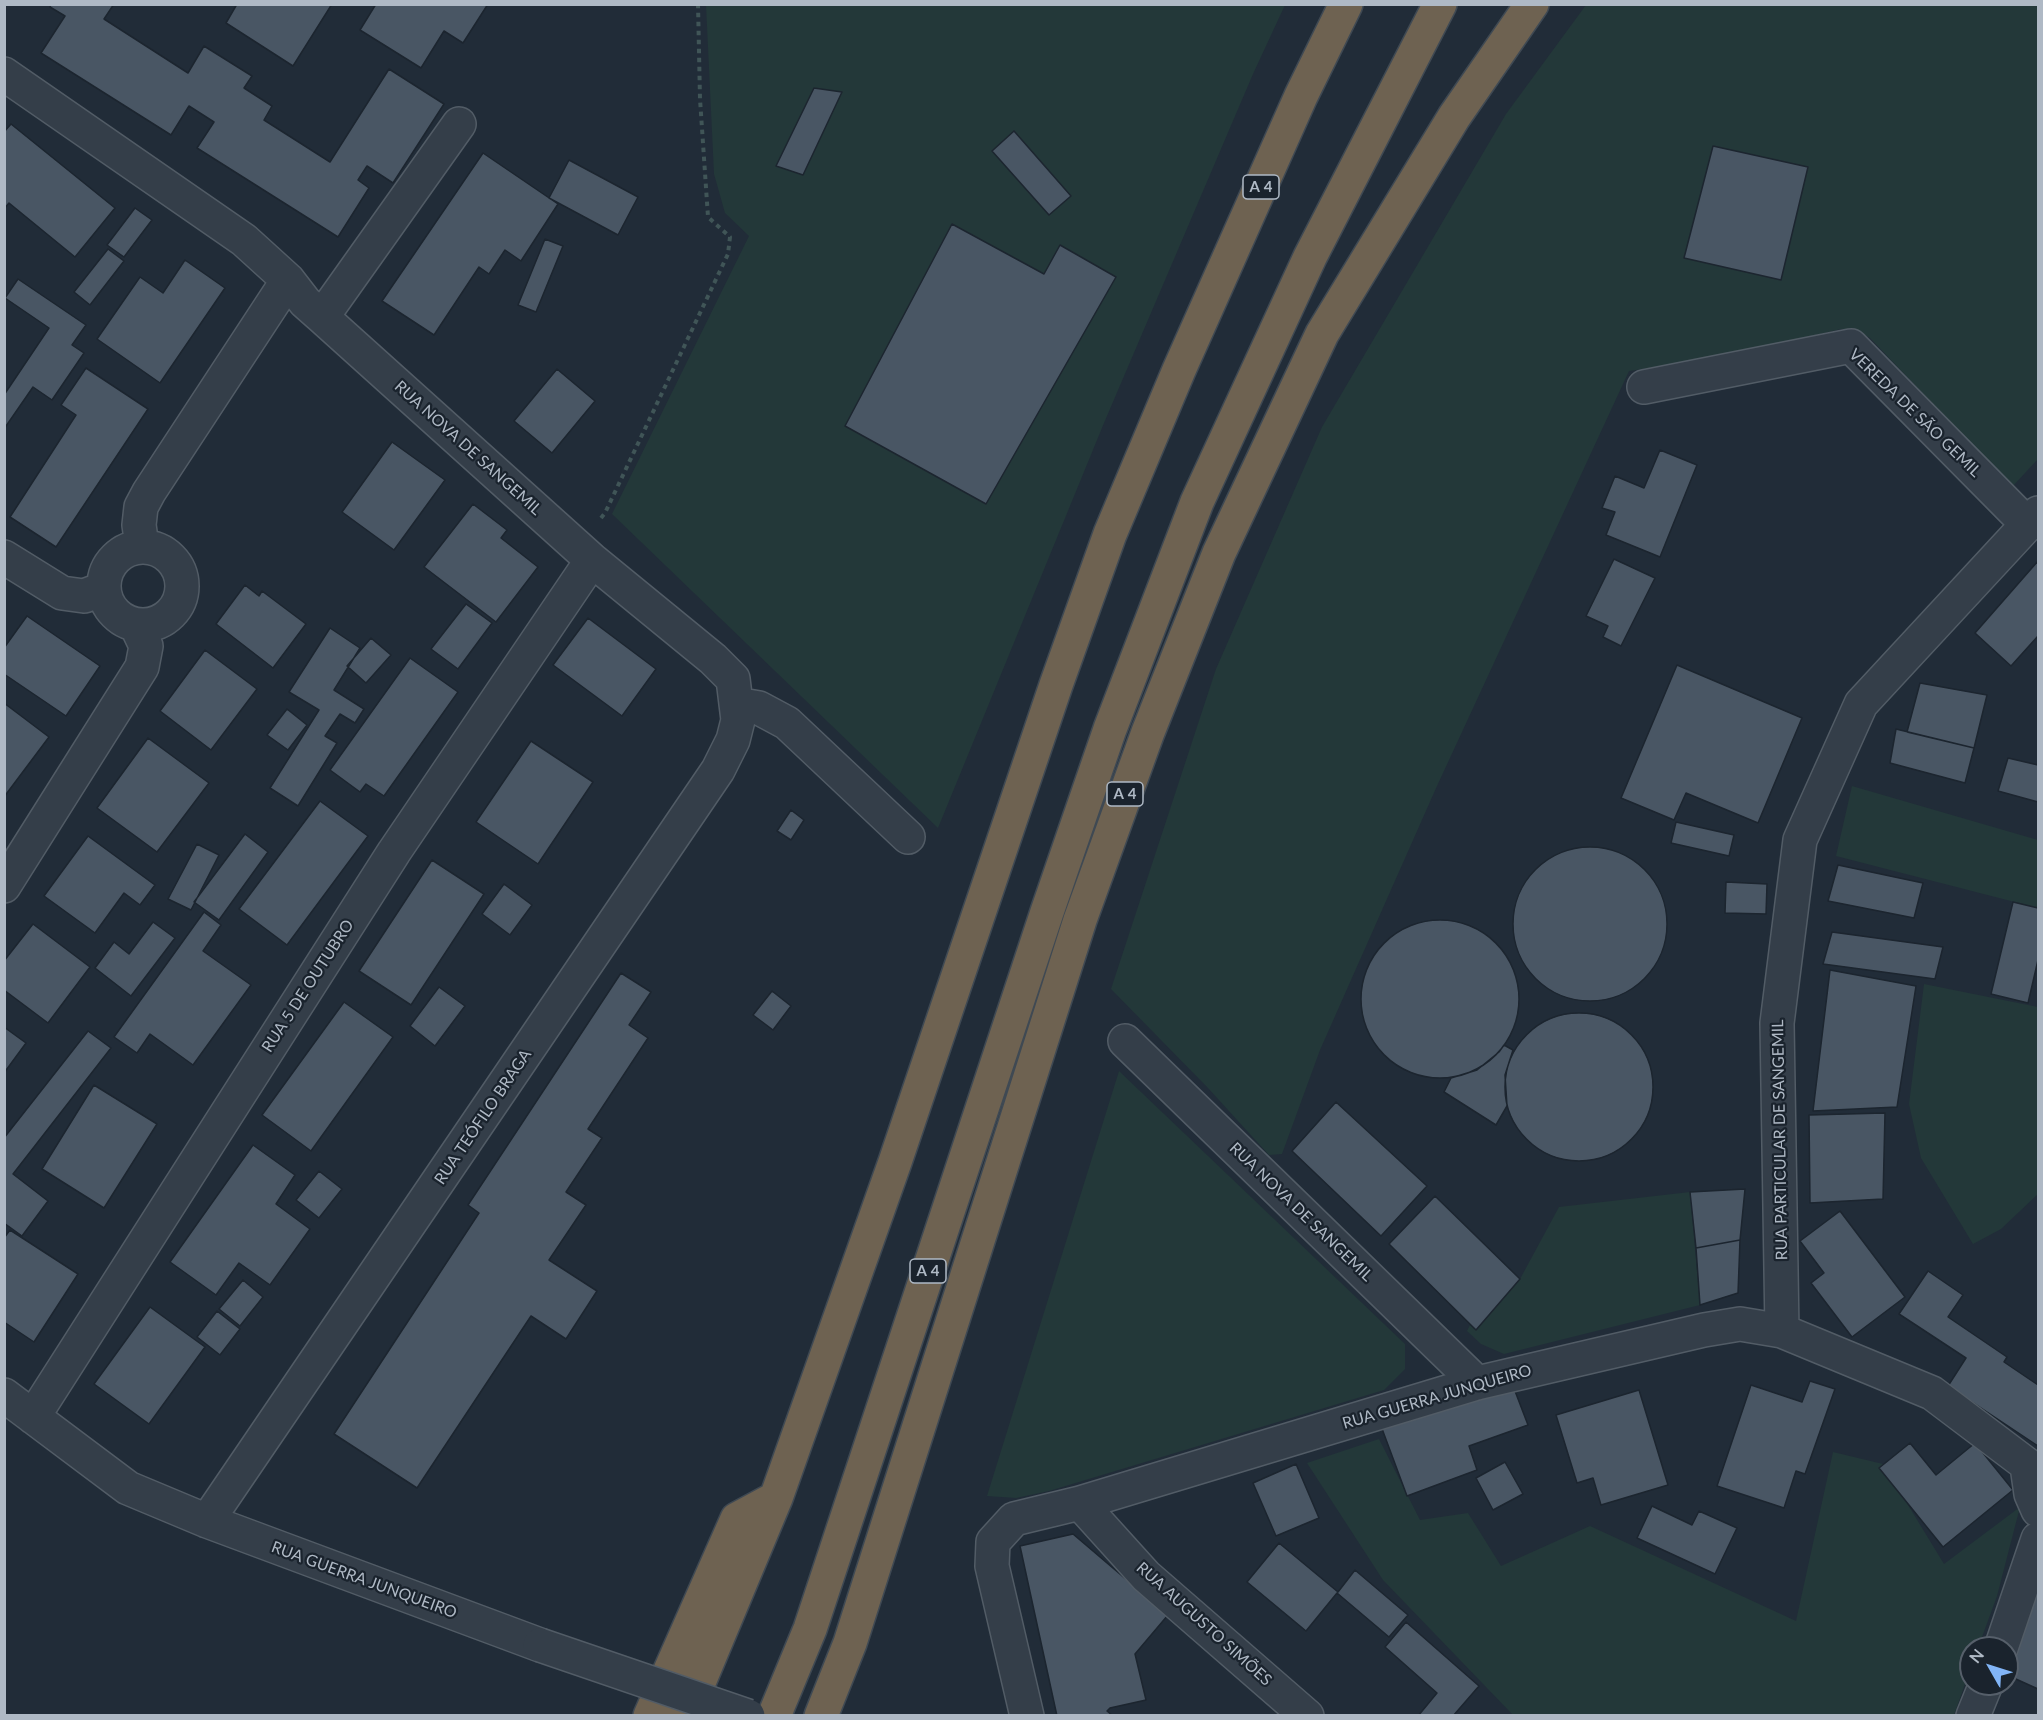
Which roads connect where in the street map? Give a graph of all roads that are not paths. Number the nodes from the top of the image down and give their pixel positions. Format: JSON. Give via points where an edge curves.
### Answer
{"nodes":[{"id":1,"x":1346,"y":4,"type":"edge"},
{"id":2,"x":1440,"y":4,"type":"edge"},
{"id":3,"x":1532,"y":4,"type":"edge"},
{"id":4,"x":4,"y":74,"type":"edge"},
{"id":5,"x":459,"y":124,"type":"dead end"},
{"id":6,"x":288,"y":280,"type":"junction"},
{"id":7,"x":322,"y":317,"type":"junction"},
{"id":8,"x":1644,"y":387,"type":"dead end"},
{"id":9,"x":2033,"y":519,"type":"edge"},
{"id":10,"x":142,"y":546,"type":"junction"},
{"id":11,"x":585,"y":553,"type":"junction"},
{"id":12,"x":4,"y":557,"type":"edge"},
{"id":13,"x":103,"y":589,"type":"junction"},
{"id":14,"x":136,"y":625,"type":"junction"},
{"id":15,"x":736,"y":704,"type":"junction"},
{"id":16,"x":908,"y":837,"type":"dead end"},
{"id":17,"x":4,"y":886,"type":"edge"},
{"id":18,"x":1125,"y":1041,"type":"dead end"},
{"id":19,"x":1782,"y":1331,"type":"junction"},
{"id":20,"x":1477,"y":1383,"type":"junction"},
{"id":21,"x":4,"y":1395,"type":"edge"},
{"id":22,"x":33,"y":1417,"type":"junction"},
{"id":23,"x":2033,"y":1469,"type":"edge"},
{"id":24,"x":776,"y":1498,"type":"junction"},
{"id":25,"x":1080,"y":1503,"type":"junction"},
{"id":26,"x":2038,"y":1510,"type":"edge"},
{"id":27,"x":207,"y":1521,"type":"junction"},
{"id":28,"x":2038,"y":1539,"type":"edge"},
{"id":29,"x":2005,"y":1636,"type":"edge"},
{"id":30,"x":1981,"y":1696,"type":"edge"},
{"id":31,"x":650,"y":1716,"type":"edge"},
{"id":32,"x":685,"y":1716,"type":"edge"},
{"id":33,"x":748,"y":1716,"type":"edge"},
{"id":34,"x":774,"y":1716,"type":"edge"},
{"id":35,"x":821,"y":1716,"type":"edge"},
{"id":36,"x":1027,"y":1716,"type":"edge"},
{"id":37,"x":1307,"y":1716,"type":"edge"},
{"id":38,"x":1973,"y":1716,"type":"edge"}],
"edges":[{"from":1,"to":24,"type":"highway","number":"A 4","via":[[1301,96],[1110,534]]},
{"from":2,"to":34,"type":"highway","number":"A 4","via":[[1310,257],[1189,524],[1110,729],[810,1629]]},
{"from":3,"to":35,"type":"highway","number":"A 4","via":[[1454,117],[1322,334],[1219,553],[1080,920],[850,1643]]},
{"from":4,"to":6,"type":"street","name":"RUA NOVA DE SANGEMIL","via":[[244,240]]},
{"from":5,"to":7,"type":"street"},
{"from":6,"to":7,"type":"street","name":"RUA NOVA DE SANGEMIL"},
{"from":6,"to":10,"type":"street","via":[[149,492],[141,507]]},
{"from":7,"to":11,"type":"street","name":"RUA NOVA DE SANGEMIL"},
{"from":8,"to":9,"type":"street","name":"VEREDA DE SÃO GEMIL","via":[[1851,346]]},
{"from":9,"to":19,"type":"street","name":"RUA PARTICULAR DE SANGEMIL","via":[[1861,704],[1800,840],[1777,1023]]},
{"from":10,"to":13,"type":"street","via":[[118,555],[104,576]]},
{"from":10,"to":14,"type":"street","via":[[167,554],[176,564],[182,588],[171,613],[161,621]]},
{"from":11,"to":15,"type":"street","name":"RUA NOVA DE SANGEMIL","via":[[733,679]]},
{"from":11,"to":22,"type":"street","name":"RUA 5 DE OUTUBRO"},
{"from":12,"to":13,"type":"street","via":[[62,593],[84,596]]},
{"from":13,"to":14,"type":"street","via":[[113,612]]},
{"from":14,"to":17,"type":"street","via":[[146,646],[142,667]]},
{"from":15,"to":16,"type":"street","via":[[759,708],[787,723]]},
{"from":15,"to":27,"type":"street","name":"RUA TEÓFILO BRAGA","via":[[738,720],[733,741],[718,770]]},
{"from":18,"to":20,"type":"street","name":"RUA NOVA DE SANGEMIL"},
{"from":19,"to":20,"type":"street","name":"RUA GUERRA JUNQUEIRO","via":[[1740,1324],[1704,1330]]},
{"from":19,"to":23,"type":"street","name":"RUA GUERRA JUNQUEIRO","via":[[1932,1393]]},
{"from":20,"to":25,"type":"street","name":"RUA GUERRA JUNQUEIRO"},
{"from":21,"to":22,"type":"street","name":"RUA GUERRA JUNQUEIRO"},
{"from":22,"to":27,"type":"street","name":"RUA GUERRA JUNQUEIRO","via":[[128,1488]]},
{"from":23,"to":26,"type":"street","via":[[2031,1494]]},
{"from":24,"to":31,"type":"highway","via":[[737,1519]]},
{"from":24,"to":32,"type":"highway","number":"A 4"},
{"from":25,"to":36,"type":"street","name":"RUA GUERRA JUNQUEIRO","via":[[1014,1519],[993,1542],[992,1566]]},
{"from":25,"to":37,"type":"street","name":"RUA AUGUSTO SIMÕES","via":[[1146,1576]]},
{"from":27,"to":33,"type":"street","name":"RUA GUERRA JUNQUEIRO","bridge":true,"via":[[540,1645]]},
{"from":28,"to":29,"type":"street"},
{"from":30,"to":38,"type":"street"}]}
